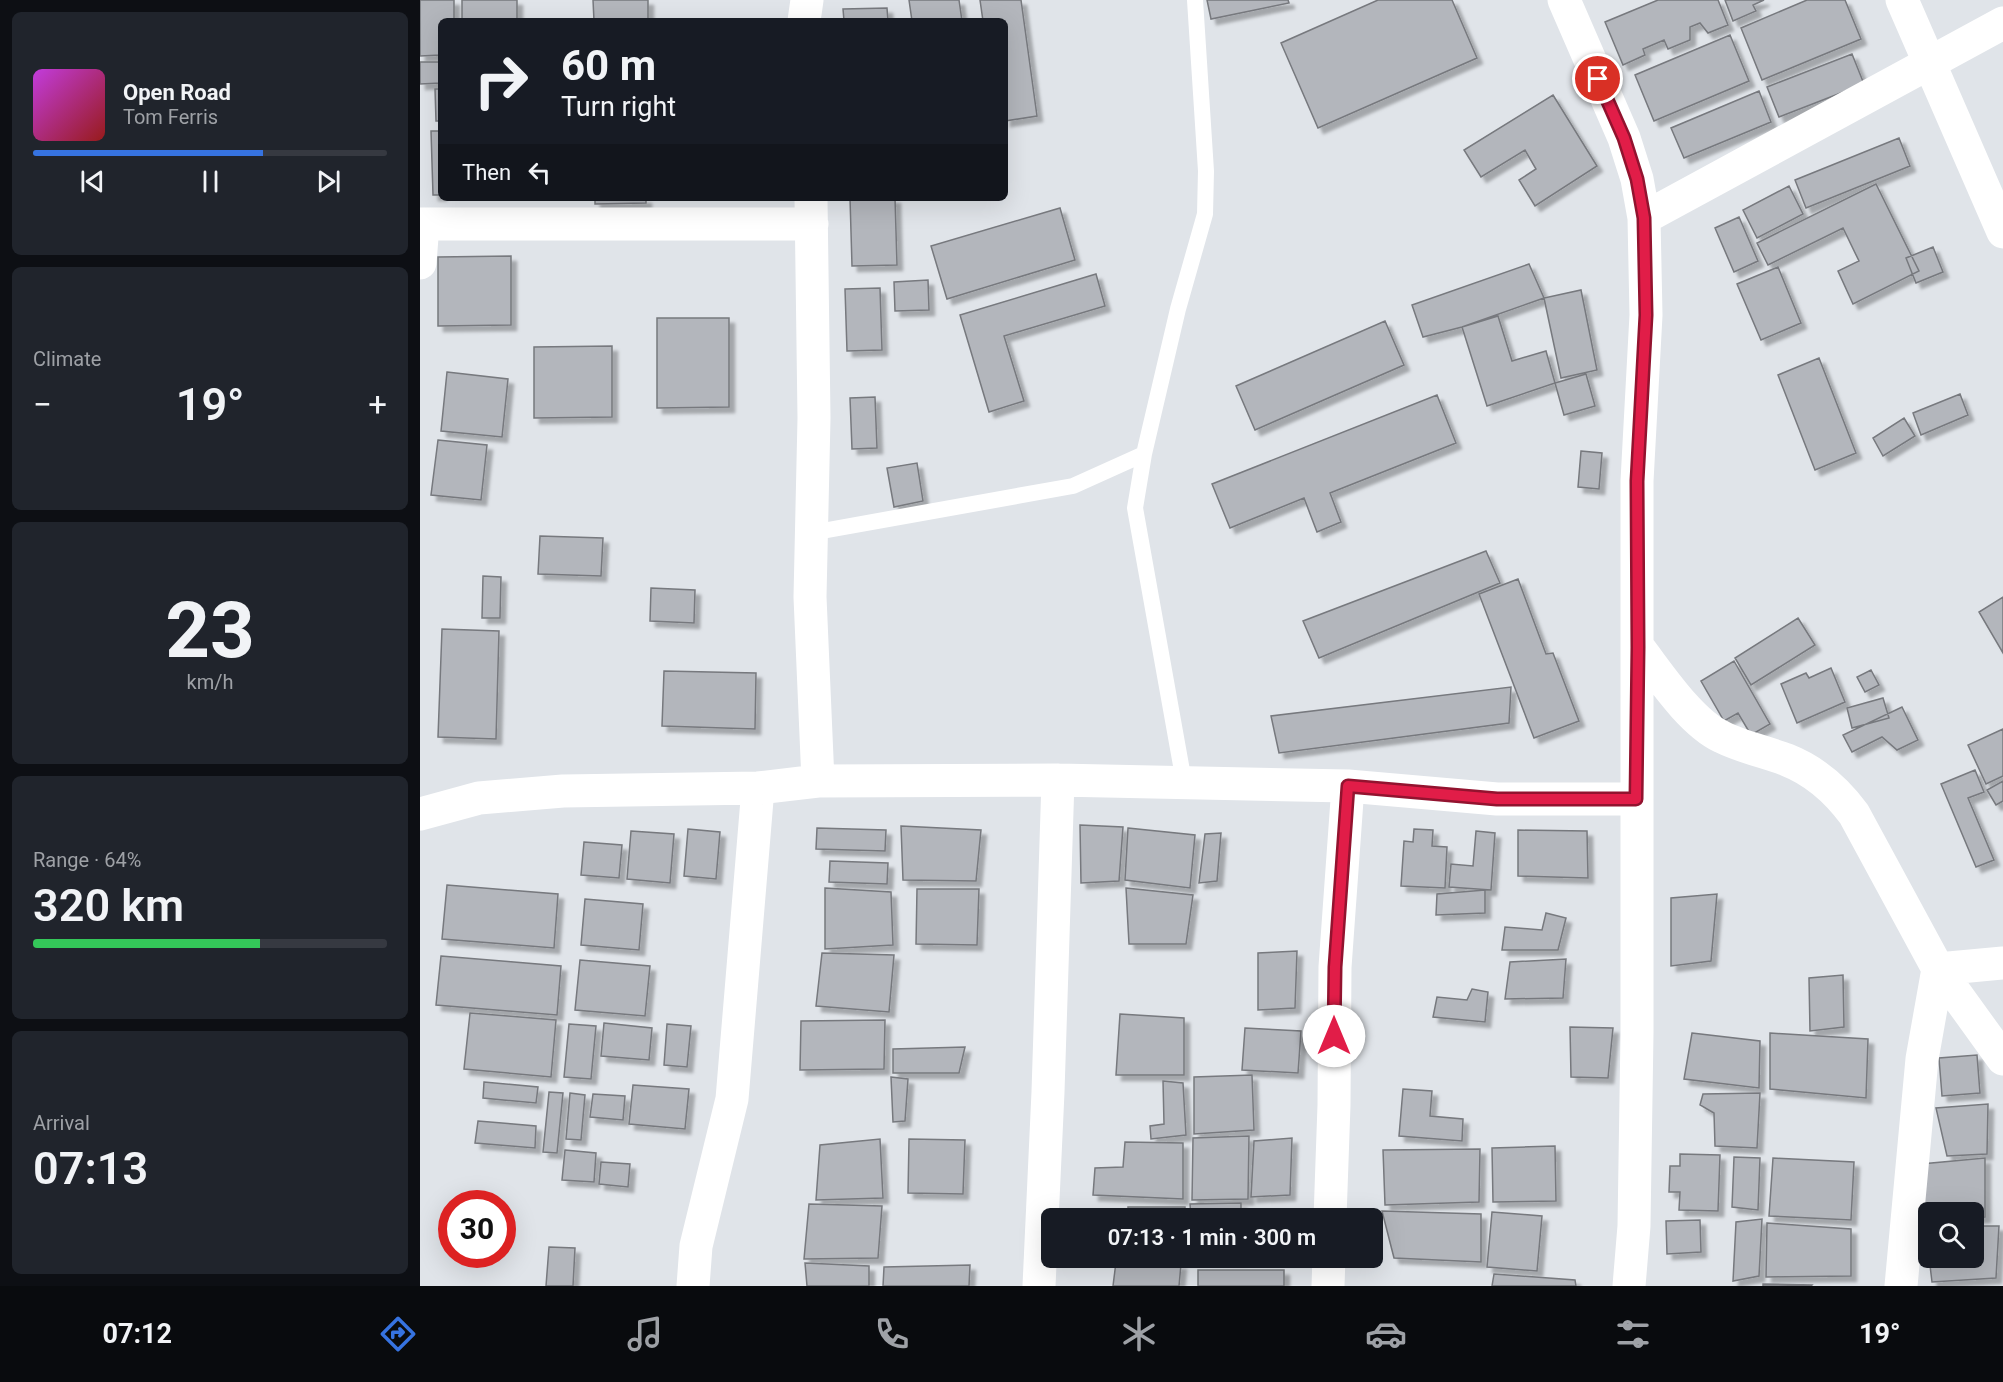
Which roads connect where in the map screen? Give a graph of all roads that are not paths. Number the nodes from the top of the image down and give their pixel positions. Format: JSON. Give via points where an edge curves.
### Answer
{"nodes":[{"id":1,"x":807,"y":0,"type":"edge"},
{"id":2,"x":1195,"y":0,"type":"edge"},
{"id":3,"x":1564,"y":0,"type":"edge"},
{"id":4,"x":1902,"y":0,"type":"edge"},
{"id":5,"x":804,"y":18,"type":"edge"},
{"id":6,"x":2003,"y":23,"type":"edge"},
{"id":7,"x":1929,"y":62,"type":"junction"},
{"id":8,"x":811,"y":211,"type":"edge"},
{"id":9,"x":1644,"y":218,"type":"junction"},
{"id":10,"x":422,"y":224,"type":"edge"},
{"id":11,"x":2003,"y":232,"type":"edge"},
{"id":12,"x":420,"y":263,"type":"edge"},
{"id":13,"x":1144,"y":454,"type":"junction"},
{"id":14,"x":811,"y":533,"type":"junction"},
{"id":15,"x":1638,"y":647,"type":"junction"},
{"id":16,"x":1058,"y":780,"type":"junction"},
{"id":17,"x":818,"y":781,"type":"junction"},
{"id":18,"x":1184,"y":782,"type":"junction"},
{"id":19,"x":1348,"y":786,"type":"junction"},
{"id":20,"x":758,"y":788,"type":"junction"},
{"id":21,"x":1636,"y":799,"type":"junction"},
{"id":22,"x":420,"y":814,"type":"edge"},
{"id":23,"x":2003,"y":963,"type":"edge"},
{"id":24,"x":1938,"y":969,"type":"junction"},
{"id":25,"x":2003,"y":1059,"type":"edge"},
{"id":26,"x":1330,"y":1208,"type":"edge"},
{"id":27,"x":1329,"y":1268,"type":"edge"},
{"id":28,"x":693,"y":1286,"type":"edge"},
{"id":29,"x":1039,"y":1286,"type":"edge"},
{"id":30,"x":1328,"y":1286,"type":"edge"},
{"id":31,"x":1629,"y":1286,"type":"edge"},
{"id":32,"x":1901,"y":1286,"type":"edge"}],
"edges":[{"from":1,"to":5,"type":"street"},
{"from":2,"to":13,"type":"lane","via":[[1206,171],[1205,214]]},
{"from":3,"to":9,"type":"street","via":[[1624,138]]},
{"from":4,"to":7,"type":"street"},
{"from":6,"to":7,"type":"street"},
{"from":7,"to":9,"type":"street"},
{"from":7,"to":11,"type":"street"},
{"from":8,"to":10,"type":"street"},
{"from":8,"to":14,"type":"street"},
{"from":9,"to":15,"type":"street","via":[[1646,315],[1637,481]]},
{"from":10,"to":12,"type":"street"},
{"from":13,"to":14,"type":"lane","via":[[1073,486]]},
{"from":13,"to":18,"type":"lane","via":[[1135,508]]},
{"from":14,"to":17,"type":"street"},
{"from":15,"to":21,"type":"street"},
{"from":15,"to":24,"type":"street","via":[[1672,692],[1721,737],[1790,761],[1840,796],[1854,814]]},
{"from":16,"to":17,"type":"street"},
{"from":16,"to":18,"type":"street"},
{"from":16,"to":29,"type":"street"},
{"from":17,"to":20,"type":"street"},
{"from":18,"to":19,"type":"street"},
{"from":19,"to":21,"type":"street","via":[[1497,799]]},
{"from":19,"to":26,"type":"street","via":[[1335,967]]},
{"from":20,"to":22,"type":"street","via":[[563,791],[479,798]]},
{"from":20,"to":28,"type":"street","via":[[732,1099],[696,1246]]},
{"from":21,"to":31,"type":"street","via":[[1634,1226]]},
{"from":23,"to":24,"type":"street"},
{"from":24,"to":25,"type":"street"},
{"from":24,"to":32,"type":"street","via":[[1922,1059]]},
{"from":27,"to":30,"type":"street"}]}
